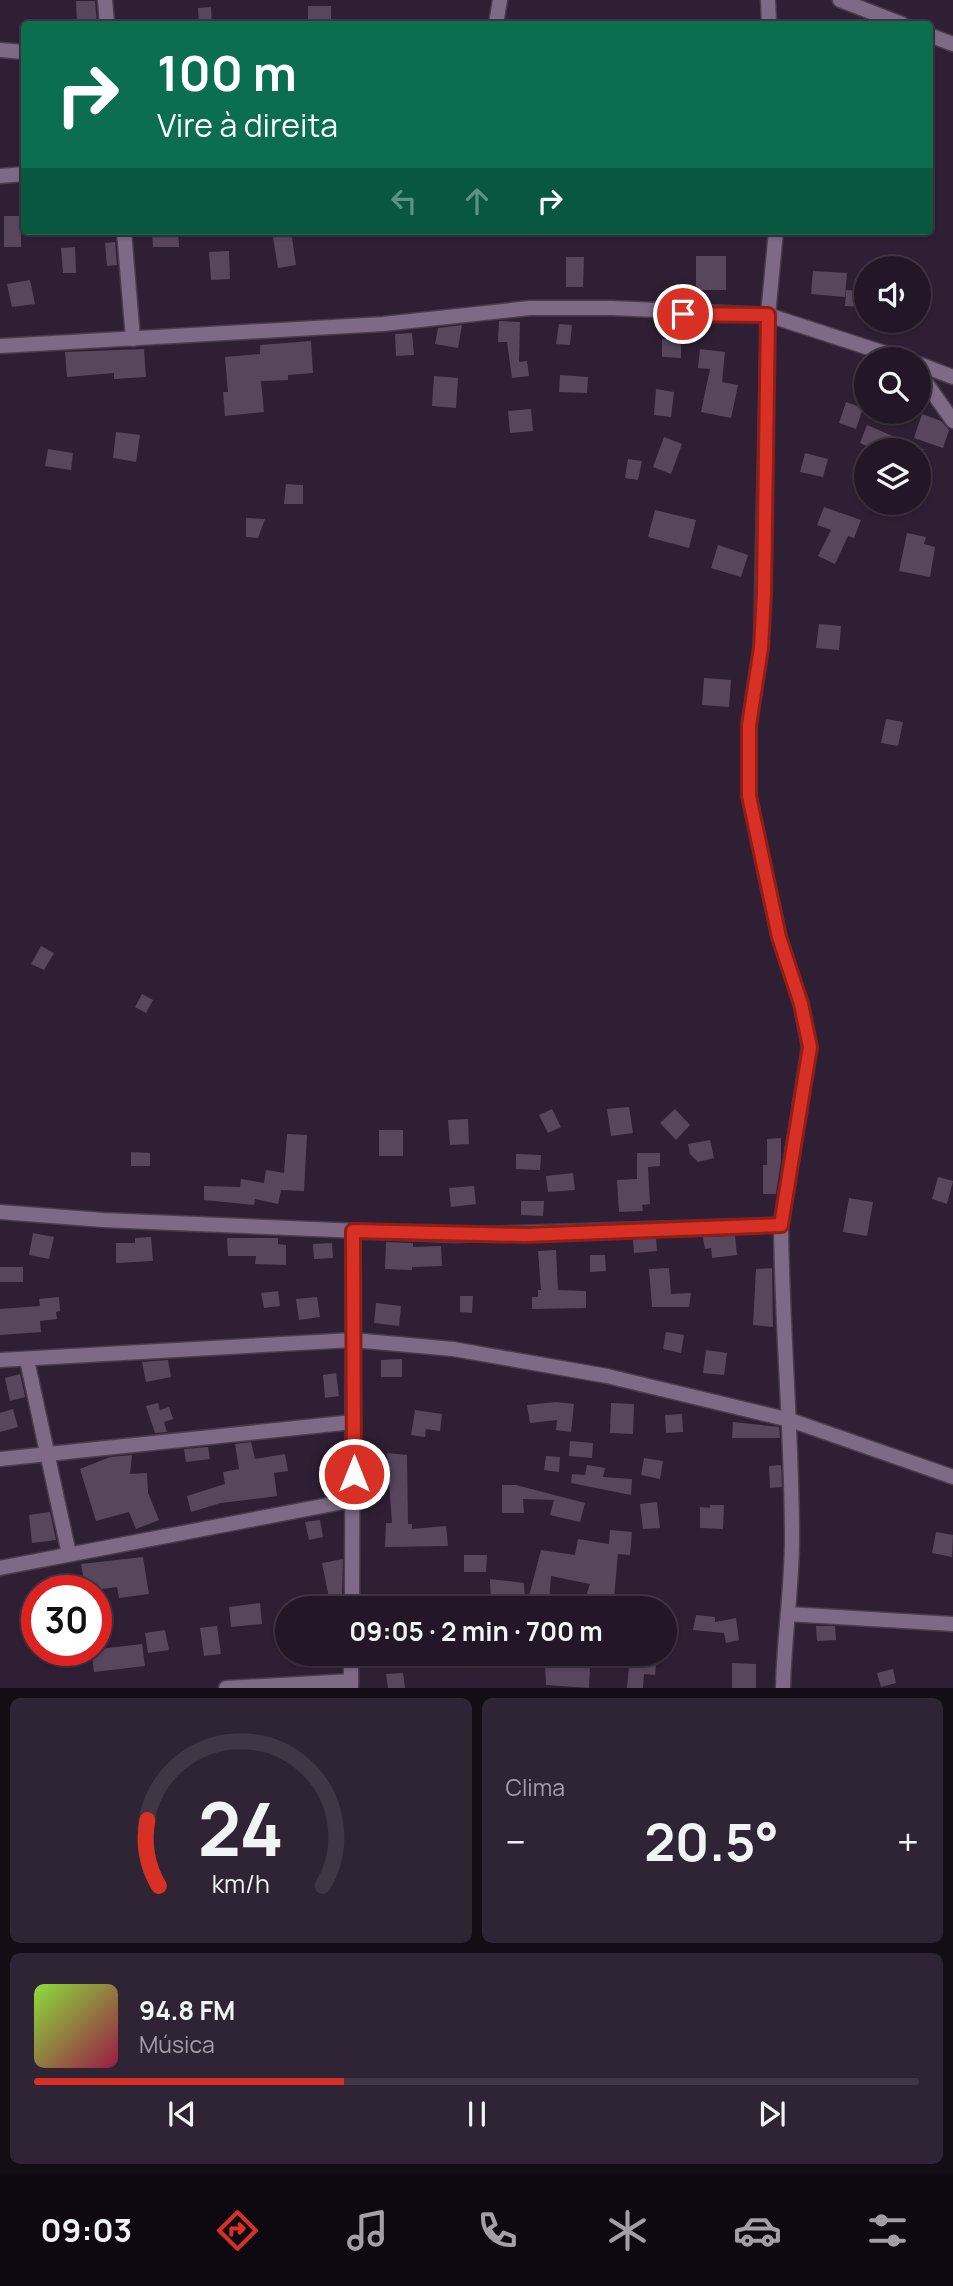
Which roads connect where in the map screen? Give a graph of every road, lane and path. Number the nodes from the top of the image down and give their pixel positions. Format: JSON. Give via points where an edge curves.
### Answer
{"nodes":[{"id":1,"x":105,"y":0,"type":"edge"},
{"id":2,"x":500,"y":0,"type":"edge"},
{"id":3,"x":768,"y":0,"type":"edge"},
{"id":4,"x":840,"y":0,"type":"edge"},
{"id":5,"x":107,"y":21,"type":"edge"},
{"id":6,"x":496,"y":21,"type":"edge"},
{"id":7,"x":769,"y":21,"type":"edge"},
{"id":8,"x":894,"y":21,"type":"edge"},
{"id":9,"x":933,"y":36,"type":"edge"},
{"id":10,"x":953,"y":44,"type":"edge"},
{"id":11,"x":0,"y":50,"type":"edge"},
{"id":12,"x":21,"y":52,"type":"edge"},
{"id":13,"x":21,"y":174,"type":"edge"},
{"id":14,"x":0,"y":176,"type":"edge"},
{"id":15,"x":124,"y":235,"type":"edge"},
{"id":16,"x":776,"y":235,"type":"edge"},
{"id":17,"x":768,"y":315,"type":"junction"},
{"id":18,"x":133,"y":339,"type":"junction"},
{"id":19,"x":0,"y":346,"type":"edge"},
{"id":20,"x":866,"y":347,"type":"edge"},
{"id":21,"x":931,"y":368,"type":"edge"},
{"id":22,"x":953,"y":376,"type":"edge"},
{"id":23,"x":931,"y":390,"type":"edge"},
{"id":24,"x":953,"y":421,"type":"edge"},
{"id":25,"x":0,"y":1212,"type":"edge"},
{"id":26,"x":781,"y":1225,"type":"junction"},
{"id":27,"x":353,"y":1231,"type":"junction"},
{"id":28,"x":353,"y":1340,"type":"junction"},
{"id":29,"x":0,"y":1360,"type":"edge"},
{"id":30,"x":27,"y":1360,"type":"junction"},
{"id":31,"x":790,"y":1420,"type":"junction"},
{"id":32,"x":354,"y":1422,"type":"junction"},
{"id":33,"x":46,"y":1454,"type":"junction"},
{"id":34,"x":0,"y":1459,"type":"edge"},
{"id":35,"x":953,"y":1477,"type":"edge"},
{"id":36,"x":354,"y":1500,"type":"junction"},
{"id":37,"x":69,"y":1554,"type":"junction"},
{"id":38,"x":0,"y":1569,"type":"edge"},
{"id":39,"x":352,"y":1596,"type":"edge"},
{"id":40,"x":788,"y":1614,"type":"junction"},
{"id":41,"x":953,"y":1624,"type":"edge"},
{"id":42,"x":351,"y":1666,"type":"edge"},
{"id":43,"x":351,"y":1684,"type":"edge"},
{"id":44,"x":226,"y":1688,"type":"edge"},
{"id":45,"x":783,"y":1688,"type":"edge"}],
"edges":[{"from":1,"to":5,"type":"street"},
{"from":2,"to":6,"type":"street"},
{"from":3,"to":7,"type":"street"},
{"from":4,"to":8,"type":"street"},
{"from":9,"to":10,"type":"street"},
{"from":11,"to":12,"type":"street"},
{"from":13,"to":14,"type":"street"},
{"from":15,"to":18,"type":"street"},
{"from":16,"to":17,"type":"street"},
{"from":17,"to":18,"type":"street","via":[[530,308],[383,324]]},
{"from":17,"to":20,"type":"street"},
{"from":17,"to":26,"type":"street","via":[[764,592],[749,725],[749,796],[779,937],[810,1047]]},
{"from":18,"to":19,"type":"street"},
{"from":21,"to":22,"type":"street"},
{"from":23,"to":24,"type":"street"},
{"from":25,"to":27,"type":"street"},
{"from":26,"to":27,"type":"street","via":[[513,1235]]},
{"from":26,"to":31,"type":"street"},
{"from":27,"to":28,"type":"street"},
{"from":28,"to":30,"type":"street"},
{"from":28,"to":31,"type":"street","via":[[453,1349],[607,1376]]},
{"from":28,"to":32,"type":"street"},
{"from":29,"to":30,"type":"street"},
{"from":30,"to":33,"type":"street"},
{"from":31,"to":35,"type":"street"},
{"from":31,"to":40,"type":"street"},
{"from":32,"to":33,"type":"street"},
{"from":32,"to":36,"type":"street"},
{"from":33,"to":34,"type":"street"},
{"from":33,"to":37,"type":"street"},
{"from":36,"to":37,"type":"street"},
{"from":36,"to":39,"type":"street"},
{"from":37,"to":38,"type":"street"},
{"from":40,"to":41,"type":"street"},
{"from":40,"to":45,"type":"street"},
{"from":42,"to":43,"type":"street"},
{"from":43,"to":44,"type":"street"}]}
